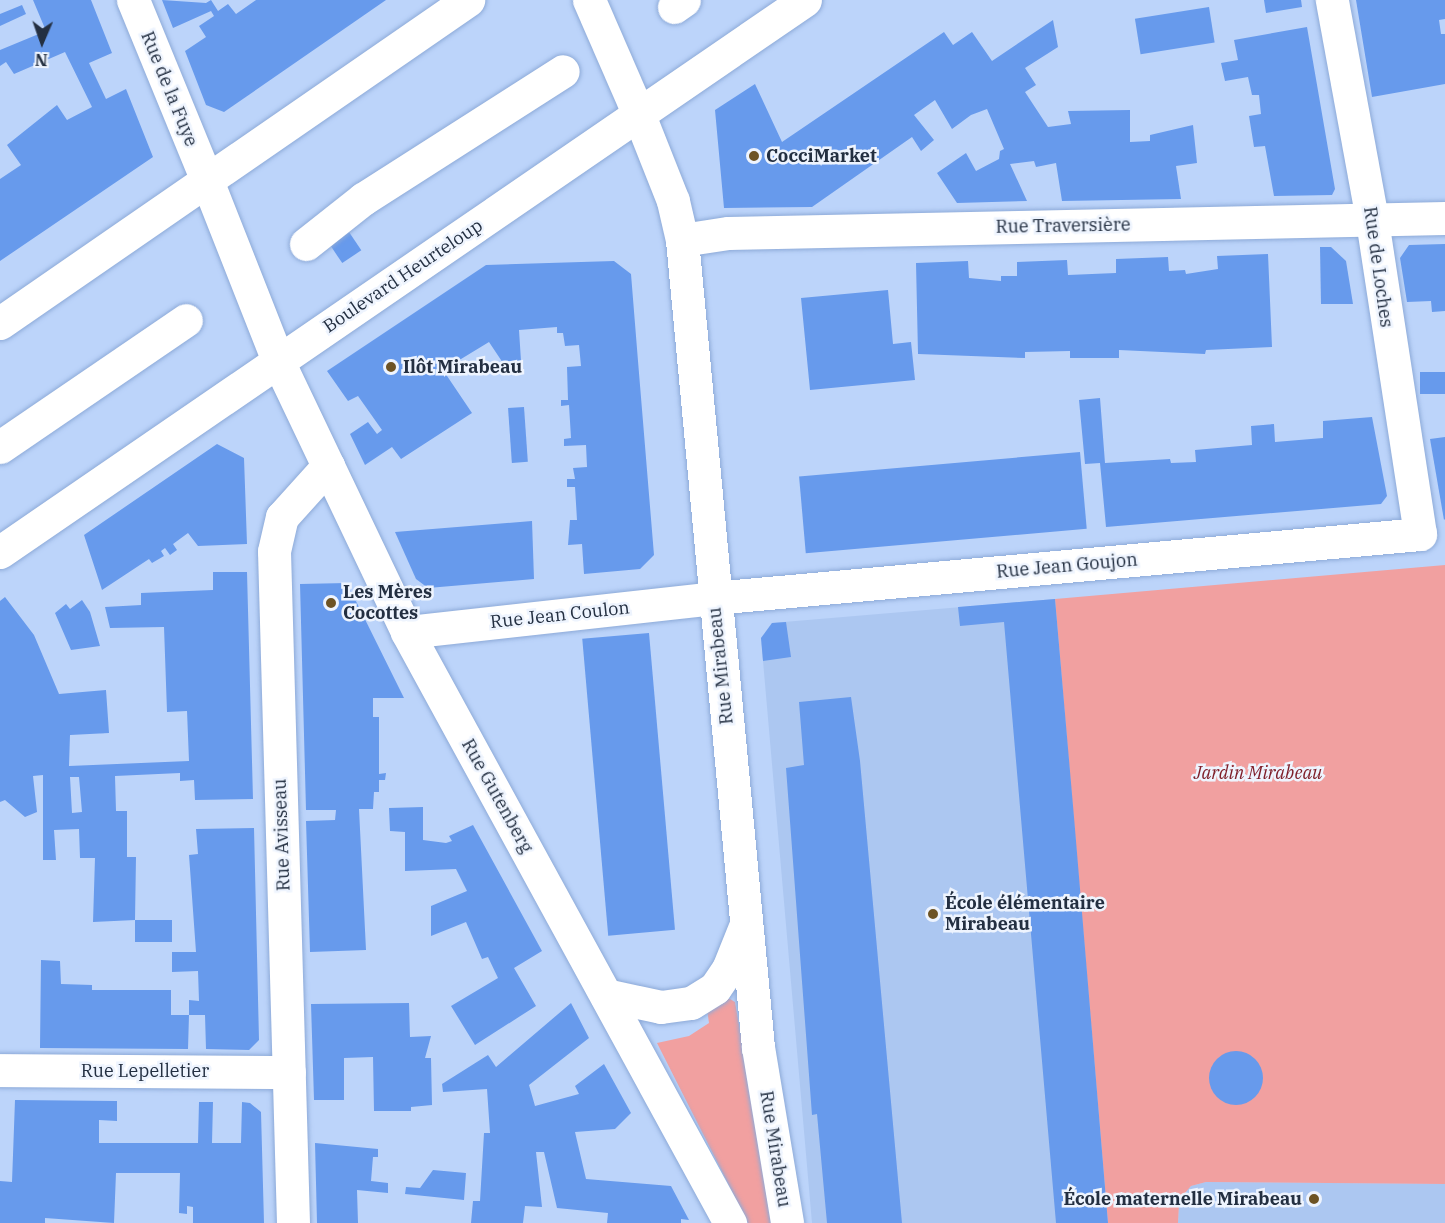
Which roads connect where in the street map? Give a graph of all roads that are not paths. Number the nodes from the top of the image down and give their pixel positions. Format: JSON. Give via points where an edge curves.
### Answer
{"nodes":[{"id":1,"x":133,"y":0,"type":"edge"},
{"id":2,"x":468,"y":0,"type":"edge"},
{"id":3,"x":589,"y":0,"type":"edge"},
{"id":4,"x":806,"y":0,"type":"edge"},
{"id":5,"x":1332,"y":0,"type":"edge"},
{"id":6,"x":563,"y":71,"type":"dead end"},
{"id":7,"x":639,"y":115,"type":"junction"},
{"id":8,"x":206,"y":178,"type":"junction"},
{"id":9,"x":1445,"y":218,"type":"edge"},
{"id":10,"x":1372,"y":219,"type":"junction"},
{"id":11,"x":682,"y":240,"type":"junction"},
{"id":12,"x":306,"y":244,"type":"dead end"},
{"id":13,"x":186,"y":320,"type":"dead end"},
{"id":14,"x":0,"y":324,"type":"edge"},
{"id":15,"x":278,"y":361,"type":"junction"},
{"id":16,"x":0,"y":447,"type":"edge"},
{"id":17,"x":328,"y":466,"type":"junction"},
{"id":18,"x":1420,"y":534,"type":"joint"},
{"id":19,"x":0,"y":552,"type":"edge"},
{"id":20,"x":713,"y":598,"type":"junction"},
{"id":21,"x":407,"y":632,"type":"junction"},
{"id":22,"x":746,"y":922,"type":"junction"},
{"id":23,"x":606,"y":995,"type":"junction"},
{"id":24,"x":0,"y":1070,"type":"edge"},
{"id":25,"x":289,"y":1072,"type":"junction"},
{"id":26,"x":293,"y":1223,"type":"edge"},
{"id":27,"x":730,"y":1223,"type":"edge"},
{"id":28,"x":787,"y":1223,"type":"edge"}],
"edges":[{"from":1,"to":8,"type":"main road","name":"Rue de la Fuye"},
{"from":2,"to":8,"type":"main road"},
{"from":3,"to":7,"type":"main road","name":"Rue Mirabeau"},
{"from":4,"to":7,"type":"main road","name":"Boulevard Heurteloup"},
{"from":5,"to":10,"type":"main road","name":"Rue de Loches"},
{"from":6,"to":12,"type":"main road","via":[[363,199]]},
{"from":7,"to":11,"type":"main road","name":"Rue Mirabeau","via":[[673,201]]},
{"from":7,"to":15,"type":"main road","name":"Boulevard Heurteloup"},
{"from":8,"to":14,"type":"main road"},
{"from":8,"to":15,"type":"main road","name":"Rue de la Fuye"},
{"from":9,"to":10,"type":"main road","name":"Rue Traversière"},
{"from":10,"to":11,"type":"main road","name":"Rue Traversière","via":[[728,233]]},
{"from":10,"to":18,"type":"main road","name":"Rue de Loches"},
{"from":11,"to":20,"type":"main road","name":"Rue Mirabeau"},
{"from":13,"to":16,"type":"main road"},
{"from":15,"to":17,"type":"main road","name":"Rue Gutenberg"},
{"from":15,"to":19,"type":"main road","name":"Boulevard Heurteloup"},
{"from":17,"to":21,"type":"main road","name":"Rue Gutenberg"},
{"from":17,"to":25,"type":"main road","name":"Rue Avisseau","via":[[282,517],[274,551]]},
{"from":18,"to":20,"type":"main road","name":"Rue Jean Goujon"},
{"from":20,"to":21,"type":"main road","name":"Rue Jean Coulon"},
{"from":20,"to":22,"type":"main road","name":"Rue Mirabeau"},
{"from":21,"to":23,"type":"main road","name":"Rue Gutenberg"},
{"from":22,"to":23,"type":"main road","via":[[728,969],[702,998],[676,1007]]},
{"from":22,"to":28,"type":"main road","name":"Rue Mirabeau","via":[[758,1047]]},
{"from":23,"to":27,"type":"main road","name":"Rue Gutenberg"},
{"from":24,"to":25,"type":"main road","name":"Rue Lepelletier"},
{"from":25,"to":26,"type":"main road","name":"Rue Avisseau"}]}
